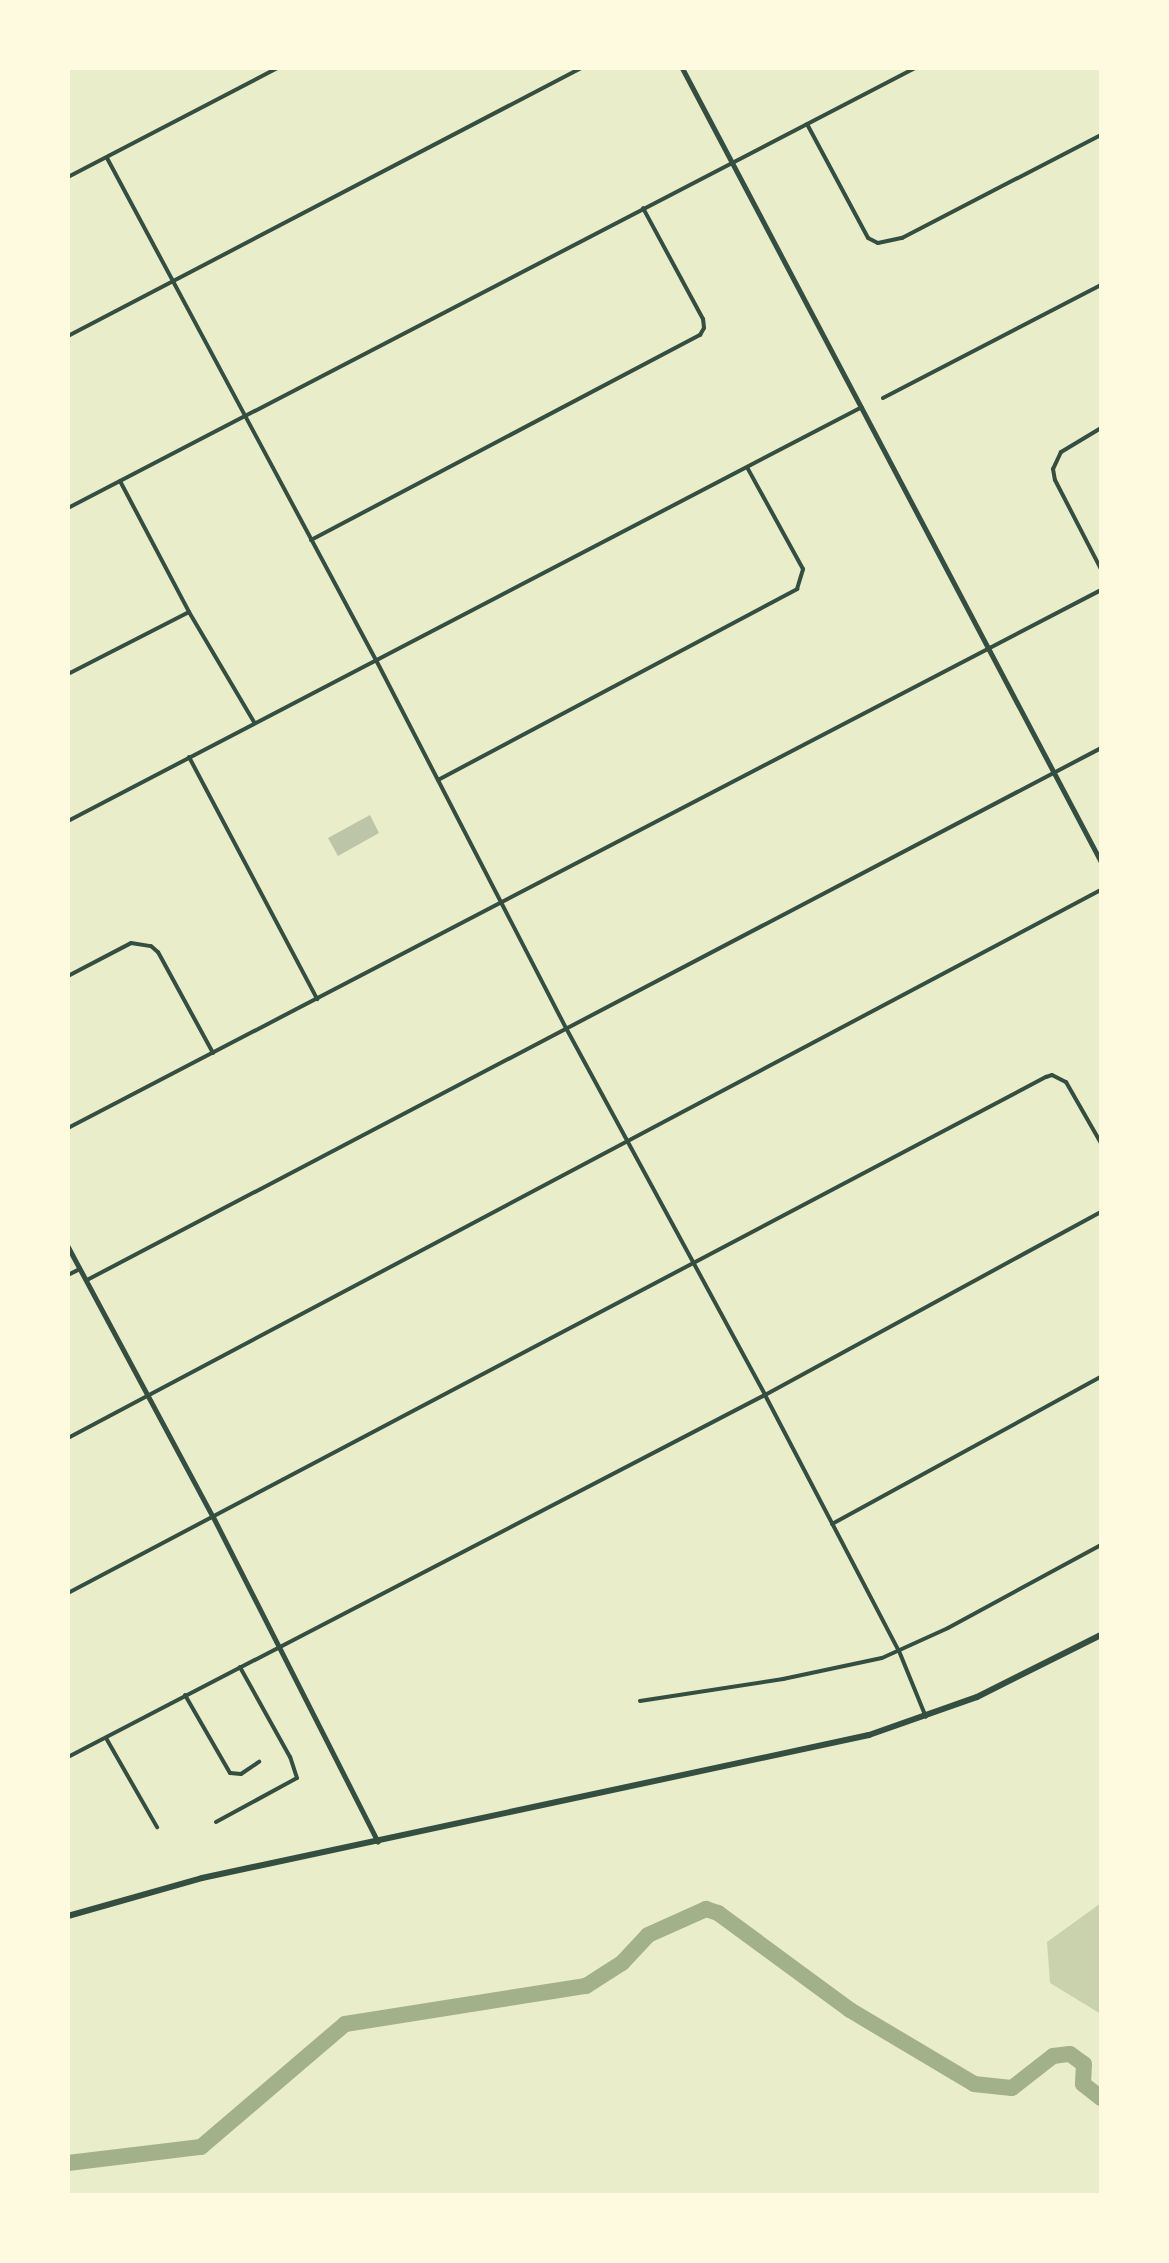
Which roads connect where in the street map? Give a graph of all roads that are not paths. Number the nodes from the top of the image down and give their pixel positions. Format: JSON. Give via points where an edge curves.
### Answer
{"nodes":[{"id":1,"x":277,"y":68,"type":"edge"},
{"id":2,"x":581,"y":68,"type":"edge"},
{"id":3,"x":682,"y":68,"type":"edge"},
{"id":4,"x":915,"y":68,"type":"edge"},
{"id":5,"x":807,"y":124,"type":"junction"},
{"id":6,"x":1101,"y":135,"type":"edge"},
{"id":7,"x":107,"y":158,"type":"junction"},
{"id":8,"x":732,"y":161,"type":"junction"},
{"id":9,"x":68,"y":177,"type":"edge"},
{"id":10,"x":643,"y":208,"type":"junction"},
{"id":11,"x":172,"y":282,"type":"junction"},
{"id":12,"x":1101,"y":285,"type":"edge"},
{"id":13,"x":68,"y":336,"type":"edge"},
{"id":14,"x":883,"y":398,"type":"dead end"},
{"id":15,"x":862,"y":407,"type":"junction"},
{"id":16,"x":244,"y":414,"type":"junction"},
{"id":17,"x":1101,"y":428,"type":"edge"},
{"id":18,"x":747,"y":467,"type":"junction"},
{"id":19,"x":120,"y":481,"type":"junction"},
{"id":20,"x":68,"y":508,"type":"edge"},
{"id":21,"x":311,"y":540,"type":"junction"},
{"id":22,"x":1101,"y":569,"type":"edge"},
{"id":23,"x":1101,"y":590,"type":"edge"},
{"id":24,"x":189,"y":612,"type":"junction"},
{"id":25,"x":987,"y":649,"type":"junction"},
{"id":26,"x":376,"y":660,"type":"junction"},
{"id":27,"x":68,"y":674,"type":"edge"},
{"id":28,"x":254,"y":722,"type":"junction"},
{"id":29,"x":1101,"y":748,"type":"edge"},
{"id":30,"x":189,"y":757,"type":"junction"},
{"id":31,"x":1053,"y":773,"type":"junction"},
{"id":32,"x":438,"y":780,"type":"junction"},
{"id":33,"x":68,"y":821,"type":"edge"},
{"id":34,"x":1101,"y":862,"type":"edge"},
{"id":35,"x":1101,"y":890,"type":"edge"},
{"id":36,"x":500,"y":903,"type":"junction"},
{"id":37,"x":68,"y":976,"type":"edge"},
{"id":38,"x":317,"y":999,"type":"junction"},
{"id":39,"x":566,"y":1028,"type":"junction"},
{"id":40,"x":213,"y":1053,"type":"junction"},
{"id":41,"x":68,"y":1128,"type":"edge"},
{"id":42,"x":629,"y":1141,"type":"junction"},
{"id":43,"x":1101,"y":1143,"type":"edge"},
{"id":44,"x":1101,"y":1212,"type":"edge"},
{"id":45,"x":68,"y":1247,"type":"edge"},
{"id":46,"x":695,"y":1264,"type":"junction"},
{"id":47,"x":80,"y":1269,"type":"junction"},
{"id":48,"x":68,"y":1275,"type":"edge"},
{"id":49,"x":87,"y":1280,"type":"junction"},
{"id":50,"x":1101,"y":1377,"type":"edge"},
{"id":51,"x":765,"y":1395,"type":"junction"},
{"id":52,"x":148,"y":1396,"type":"junction"},
{"id":53,"x":68,"y":1438,"type":"edge"},
{"id":54,"x":213,"y":1517,"type":"junction"},
{"id":55,"x":832,"y":1524,"type":"junction"},
{"id":56,"x":1101,"y":1545,"type":"edge"},
{"id":57,"x":68,"y":1593,"type":"edge"},
{"id":58,"x":1101,"y":1635,"type":"edge"},
{"id":59,"x":280,"y":1646,"type":"junction"},
{"id":60,"x":899,"y":1651,"type":"junction"},
{"id":61,"x":240,"y":1667,"type":"junction"},
{"id":62,"x":185,"y":1695,"type":"junction"},
{"id":63,"x":640,"y":1701,"type":"dead end"},
{"id":64,"x":926,"y":1717,"type":"junction"},
{"id":65,"x":106,"y":1738,"type":"junction"},
{"id":66,"x":68,"y":1757,"type":"edge"},
{"id":67,"x":259,"y":1762,"type":"dead end"},
{"id":68,"x":216,"y":1822,"type":"dead end"},
{"id":69,"x":157,"y":1827,"type":"dead end"},
{"id":70,"x":378,"y":1842,"type":"junction"},
{"id":71,"x":68,"y":1916,"type":"edge"}],
"edges":[{"from":1,"to":7,"type":"street"},
{"from":2,"to":11,"type":"street"},
{"from":3,"to":8,"type":"street"},
{"from":4,"to":5,"type":"street"},
{"from":5,"to":6,"type":"street","via":[[868,238],[878,243],[902,238]]},
{"from":5,"to":8,"type":"street"},
{"from":7,"to":9,"type":"street"},
{"from":7,"to":11,"type":"street"},
{"from":8,"to":10,"type":"street"},
{"from":8,"to":15,"type":"street"},
{"from":10,"to":16,"type":"street"},
{"from":10,"to":21,"type":"street","via":[[703,319],[700,335]]},
{"from":11,"to":13,"type":"street"},
{"from":11,"to":16,"type":"street"},
{"from":12,"to":14,"type":"street"},
{"from":15,"to":18,"type":"street"},
{"from":15,"to":25,"type":"street"},
{"from":16,"to":19,"type":"street"},
{"from":16,"to":21,"type":"street"},
{"from":17,"to":22,"type":"street","via":[[1061,452],[1053,469]]},
{"from":18,"to":26,"type":"street"},
{"from":18,"to":32,"type":"street","via":[[803,569],[797,589]]},
{"from":19,"to":20,"type":"street"},
{"from":19,"to":24,"type":"street"},
{"from":21,"to":26,"type":"street"},
{"from":23,"to":25,"type":"street"},
{"from":24,"to":27,"type":"street"},
{"from":24,"to":28,"type":"street"},
{"from":25,"to":31,"type":"street"},
{"from":25,"to":36,"type":"street"},
{"from":26,"to":28,"type":"street"},
{"from":26,"to":32,"type":"street"},
{"from":28,"to":30,"type":"street"},
{"from":29,"to":31,"type":"street"},
{"from":30,"to":33,"type":"street"},
{"from":30,"to":38,"type":"street"},
{"from":31,"to":34,"type":"street"},
{"from":31,"to":39,"type":"street"},
{"from":32,"to":36,"type":"street"},
{"from":35,"to":42,"type":"street"},
{"from":36,"to":38,"type":"street"},
{"from":36,"to":39,"type":"street"},
{"from":37,"to":40,"type":"street","via":[[131,943],[151,946]]},
{"from":38,"to":40,"type":"street"},
{"from":39,"to":42,"type":"street"},
{"from":39,"to":49,"type":"street"},
{"from":40,"to":41,"type":"street"},
{"from":42,"to":46,"type":"street"},
{"from":42,"to":52,"type":"street"},
{"from":43,"to":46,"type":"street","via":[[1066,1082],[1052,1075]]},
{"from":44,"to":51,"type":"street"},
{"from":45,"to":47,"type":"street"},
{"from":46,"to":51,"type":"street"},
{"from":46,"to":54,"type":"street"},
{"from":47,"to":48,"type":"street"},
{"from":47,"to":49,"type":"street"},
{"from":49,"to":52,"type":"street"},
{"from":50,"to":55,"type":"street"},
{"from":51,"to":55,"type":"street"},
{"from":51,"to":59,"type":"street"},
{"from":52,"to":53,"type":"street"},
{"from":52,"to":54,"type":"street"},
{"from":54,"to":57,"type":"street"},
{"from":54,"to":59,"type":"street"},
{"from":55,"to":60,"type":"street"},
{"from":56,"to":60,"type":"street"},
{"from":58,"to":64,"type":"main road"},
{"from":59,"to":61,"type":"street"},
{"from":59,"to":70,"type":"street"},
{"from":60,"to":63,"type":"street","via":[[783,1679]]},
{"from":60,"to":64,"type":"street"},
{"from":61,"to":62,"type":"street"},
{"from":61,"to":68,"type":"street","via":[[297,1778]]},
{"from":62,"to":65,"type":"street"},
{"from":62,"to":67,"type":"street","via":[[230,1773],[241,1774]]},
{"from":64,"to":70,"type":"main road","via":[[798,1752]]},
{"from":65,"to":66,"type":"street"},
{"from":65,"to":69,"type":"street"},
{"from":70,"to":71,"type":"main road","via":[[153,1889]]}]}
